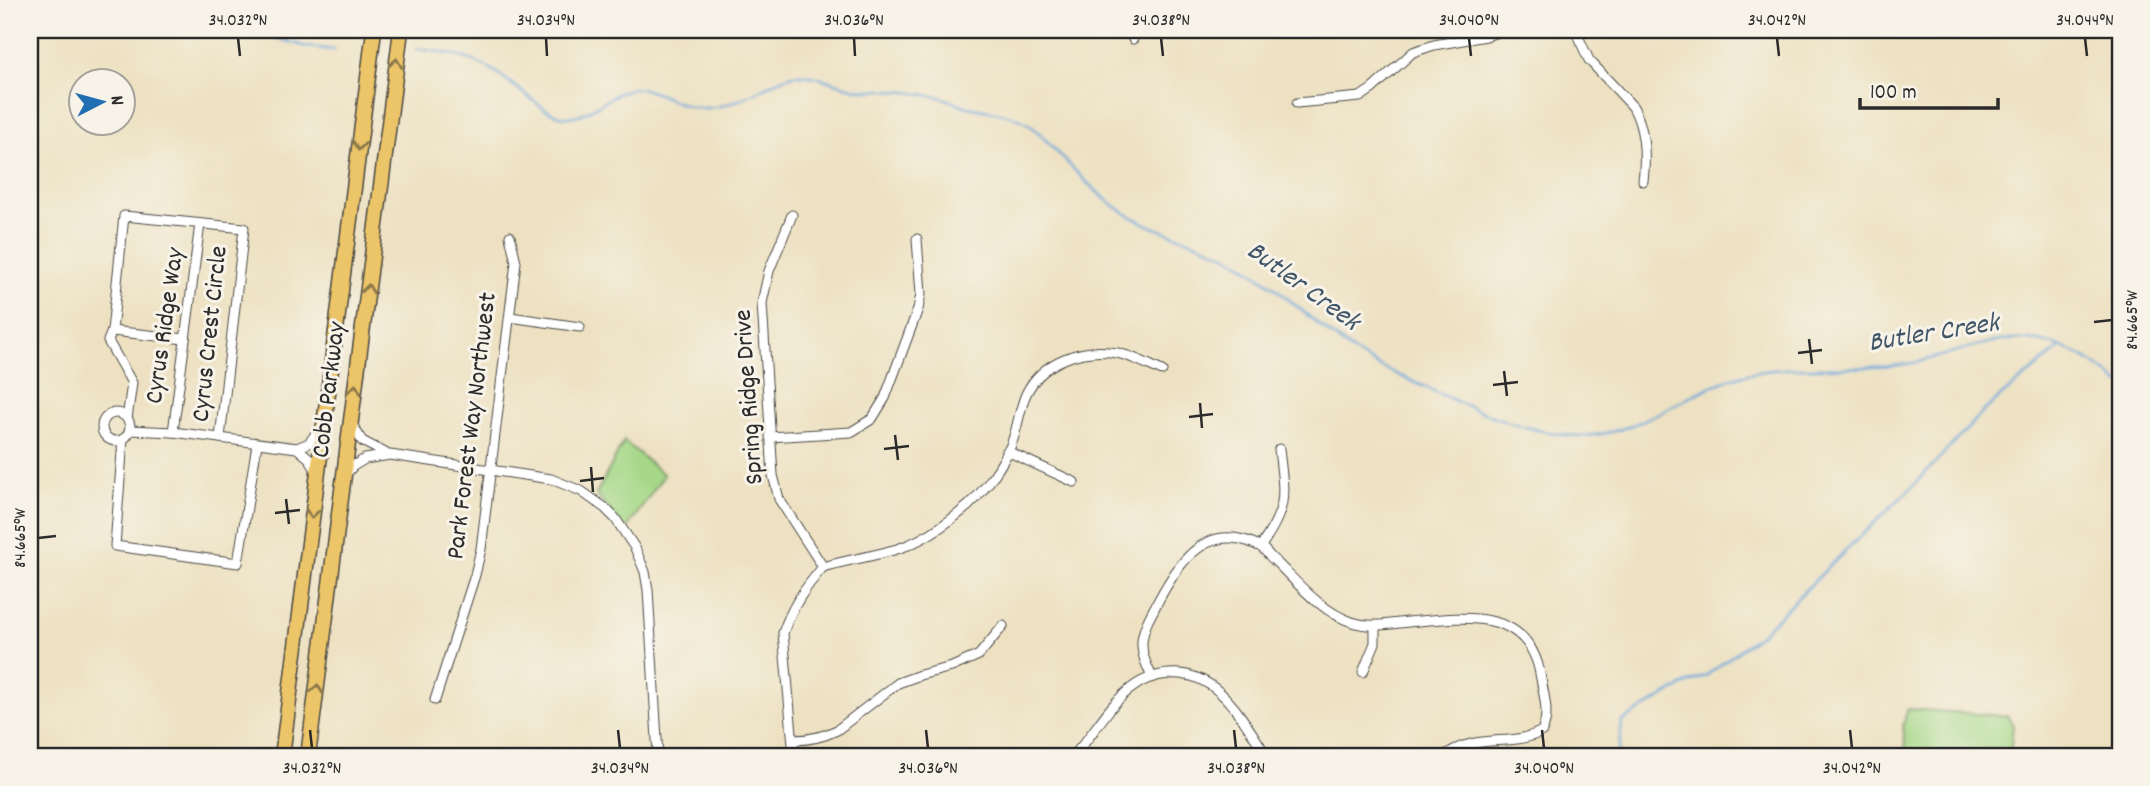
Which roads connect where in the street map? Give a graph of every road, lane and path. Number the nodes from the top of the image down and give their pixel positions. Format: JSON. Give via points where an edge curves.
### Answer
{"nodes":[{"id":1,"x":374,"y":30,"type":"edge"},
{"id":2,"x":401,"y":30,"type":"edge"},
{"id":3,"x":1503,"y":30,"type":"edge"},
{"id":4,"x":1575,"y":30,"type":"edge"},
{"id":5,"x":1297,"y":103,"type":"dead end"},
{"id":6,"x":1643,"y":181,"type":"dead end"},
{"id":7,"x":792,"y":215,"type":"dead end"},
{"id":8,"x":200,"y":225,"type":"junction"},
{"id":9,"x":510,"y":236,"type":"dead end"},
{"id":10,"x":917,"y":239,"type":"dead end"},
{"id":11,"x":510,"y":317,"type":"junction"},
{"id":12,"x":580,"y":327,"type":"dead end"},
{"id":13,"x":111,"y":331,"type":"junction"},
{"id":14,"x":185,"y":339,"type":"junction"},
{"id":15,"x":1162,"y":371,"type":"dead end"},
{"id":16,"x":127,"y":419,"type":"junction"},
{"id":17,"x":324,"y":422,"type":"junction"},
{"id":18,"x":351,"y":422,"type":"junction"},
{"id":19,"x":130,"y":430,"type":"junction"},
{"id":20,"x":173,"y":432,"type":"junction"},
{"id":21,"x":770,"y":437,"type":"junction"},
{"id":22,"x":220,"y":438,"type":"junction"},
{"id":23,"x":123,"y":439,"type":"junction"},
{"id":24,"x":257,"y":444,"type":"junction"},
{"id":25,"x":297,"y":449,"type":"junction"},
{"id":26,"x":1279,"y":449,"type":"dead end"},
{"id":27,"x":1007,"y":451,"type":"junction"},
{"id":28,"x":390,"y":455,"type":"junction"},
{"id":29,"x":491,"y":469,"type":"junction"},
{"id":30,"x":317,"y":473,"type":"junction"},
{"id":31,"x":344,"y":476,"type":"junction"},
{"id":32,"x":1074,"y":482,"type":"dead end"},
{"id":33,"x":1261,"y":546,"type":"junction"},
{"id":34,"x":823,"y":567,"type":"junction"},
{"id":35,"x":1375,"y":625,"type":"junction"},
{"id":36,"x":1003,"y":626,"type":"dead end"},
{"id":37,"x":1363,"y":672,"type":"dead end"},
{"id":38,"x":1152,"y":677,"type":"junction"},
{"id":39,"x":435,"y":700,"type":"dead end"},
{"id":40,"x":793,"y":740,"type":"junction"},
{"id":41,"x":1262,"y":754,"type":"edge"},
{"id":42,"x":282,"y":756,"type":"edge"},
{"id":43,"x":308,"y":756,"type":"edge"},
{"id":44,"x":658,"y":756,"type":"edge"},
{"id":45,"x":794,"y":756,"type":"edge"},
{"id":46,"x":1073,"y":756,"type":"edge"},
{"id":47,"x":1444,"y":756,"type":"edge"}],
"edges":[{"from":1,"to":17,"type":"main road","name":"Cobb Parkway","one_way":true},
{"from":18,"to":2,"type":"main road","name":"Cobb Parkway","one_way":true},
{"from":3,"to":5,"type":"street","via":[[1413,52],[1360,97]]},
{"from":4,"to":6,"type":"street","via":[[1589,60],[1639,116],[1644,140]]},
{"from":7,"to":21,"type":"street","name":"Spring Ridge Drive","via":[[768,271],[762,303]]},
{"from":8,"to":13,"type":"street","name":"Cyrus Crest Circle","via":[[124,216]]},
{"from":8,"to":14,"type":"street","name":"Cyrus Ridge Way"},
{"from":8,"to":22,"type":"street","name":"Cyrus Crest Circle","via":[[244,228]]},
{"from":9,"to":11,"type":"street","name":"Park Forest Way Northwest","via":[[516,262]]},
{"from":10,"to":21,"type":"street","via":[[918,309],[885,398],[872,419],[851,432]]},
{"from":11,"to":12,"type":"street"},
{"from":11,"to":29,"type":"street","name":"Park Forest Way Northwest"},
{"from":13,"to":14,"type":"street"},
{"from":13,"to":16,"type":"street","name":"Cyrus Crest Circle","via":[[108,341],[132,383]]},
{"from":14,"to":20,"type":"street","name":"Cyrus Ridge Way"},
{"from":15,"to":27,"type":"street","via":[[1117,353],[1068,356],[1047,368],[1031,385]]},
{"from":16,"to":19,"type":"street","name":"Cyrus Crest Circle"},
{"from":16,"to":23,"type":"street","via":[[113,414],[102,425],[108,439]]},
{"from":17,"to":25,"type":"street","via":[[309,443]]},
{"from":17,"to":30,"type":"main road","name":"Cobb Parkway"},
{"from":18,"to":28,"type":"street","via":[[362,441]]},
{"from":18,"to":31,"type":"main road","name":"Cobb Parkway"},
{"from":19,"to":20,"type":"street","name":"Cyrus Crest Circle"},
{"from":19,"to":23,"type":"street"},
{"from":20,"to":22,"type":"street","name":"Cyrus Crest Circle"},
{"from":21,"to":34,"type":"street","name":"Spring Ridge Drive","via":[[779,499]]},
{"from":22,"to":24,"type":"street","name":"Cyrus Crest Circle"},
{"from":23,"to":24,"type":"street","via":[[115,546],[238,563]]},
{"from":24,"to":25,"type":"street","name":"Cyrus Crest Circle"},
{"from":25,"to":30,"type":"street"},
{"from":26,"to":33,"type":"street","via":[[1283,500],[1279,518]]},
{"from":27,"to":32,"type":"street"},
{"from":27,"to":34,"type":"street","via":[[970,504],[949,521],[901,547]]},
{"from":28,"to":29,"type":"street"},
{"from":28,"to":31,"type":"street","via":[[365,459]]},
{"from":29,"to":39,"type":"street","name":"Park Forest Way Northwest","via":[[478,562]]},
{"from":29,"to":44,"type":"street","via":[[551,479],[581,491],[615,518],[635,548],[648,590]]},
{"from":30,"to":42,"type":"main road","name":"Cobb Parkway","one_way":true},
{"from":43,"to":31,"type":"main road","name":"Cobb Parkway","one_way":true},
{"from":33,"to":35,"type":"street","via":[[1323,606],[1352,622]]},
{"from":33,"to":38,"type":"street","via":[[1221,539],[1204,544],[1184,559],[1142,638],[1143,656]]},
{"from":34,"to":40,"type":"street","via":[[797,599],[783,633]]},
{"from":35,"to":37,"type":"street","via":[[1375,643]]},
{"from":35,"to":47,"type":"street","via":[[1482,618],[1518,633],[1535,655],[1546,707],[1542,731],[1471,743]]},
{"from":36,"to":40,"type":"street","via":[[979,655],[898,683],[827,735]]},
{"from":38,"to":41,"type":"street","via":[[1184,674],[1212,685],[1235,707]]},
{"from":38,"to":46,"type":"street","via":[[1114,704]]},
{"from":40,"to":45,"type":"street"}]}
